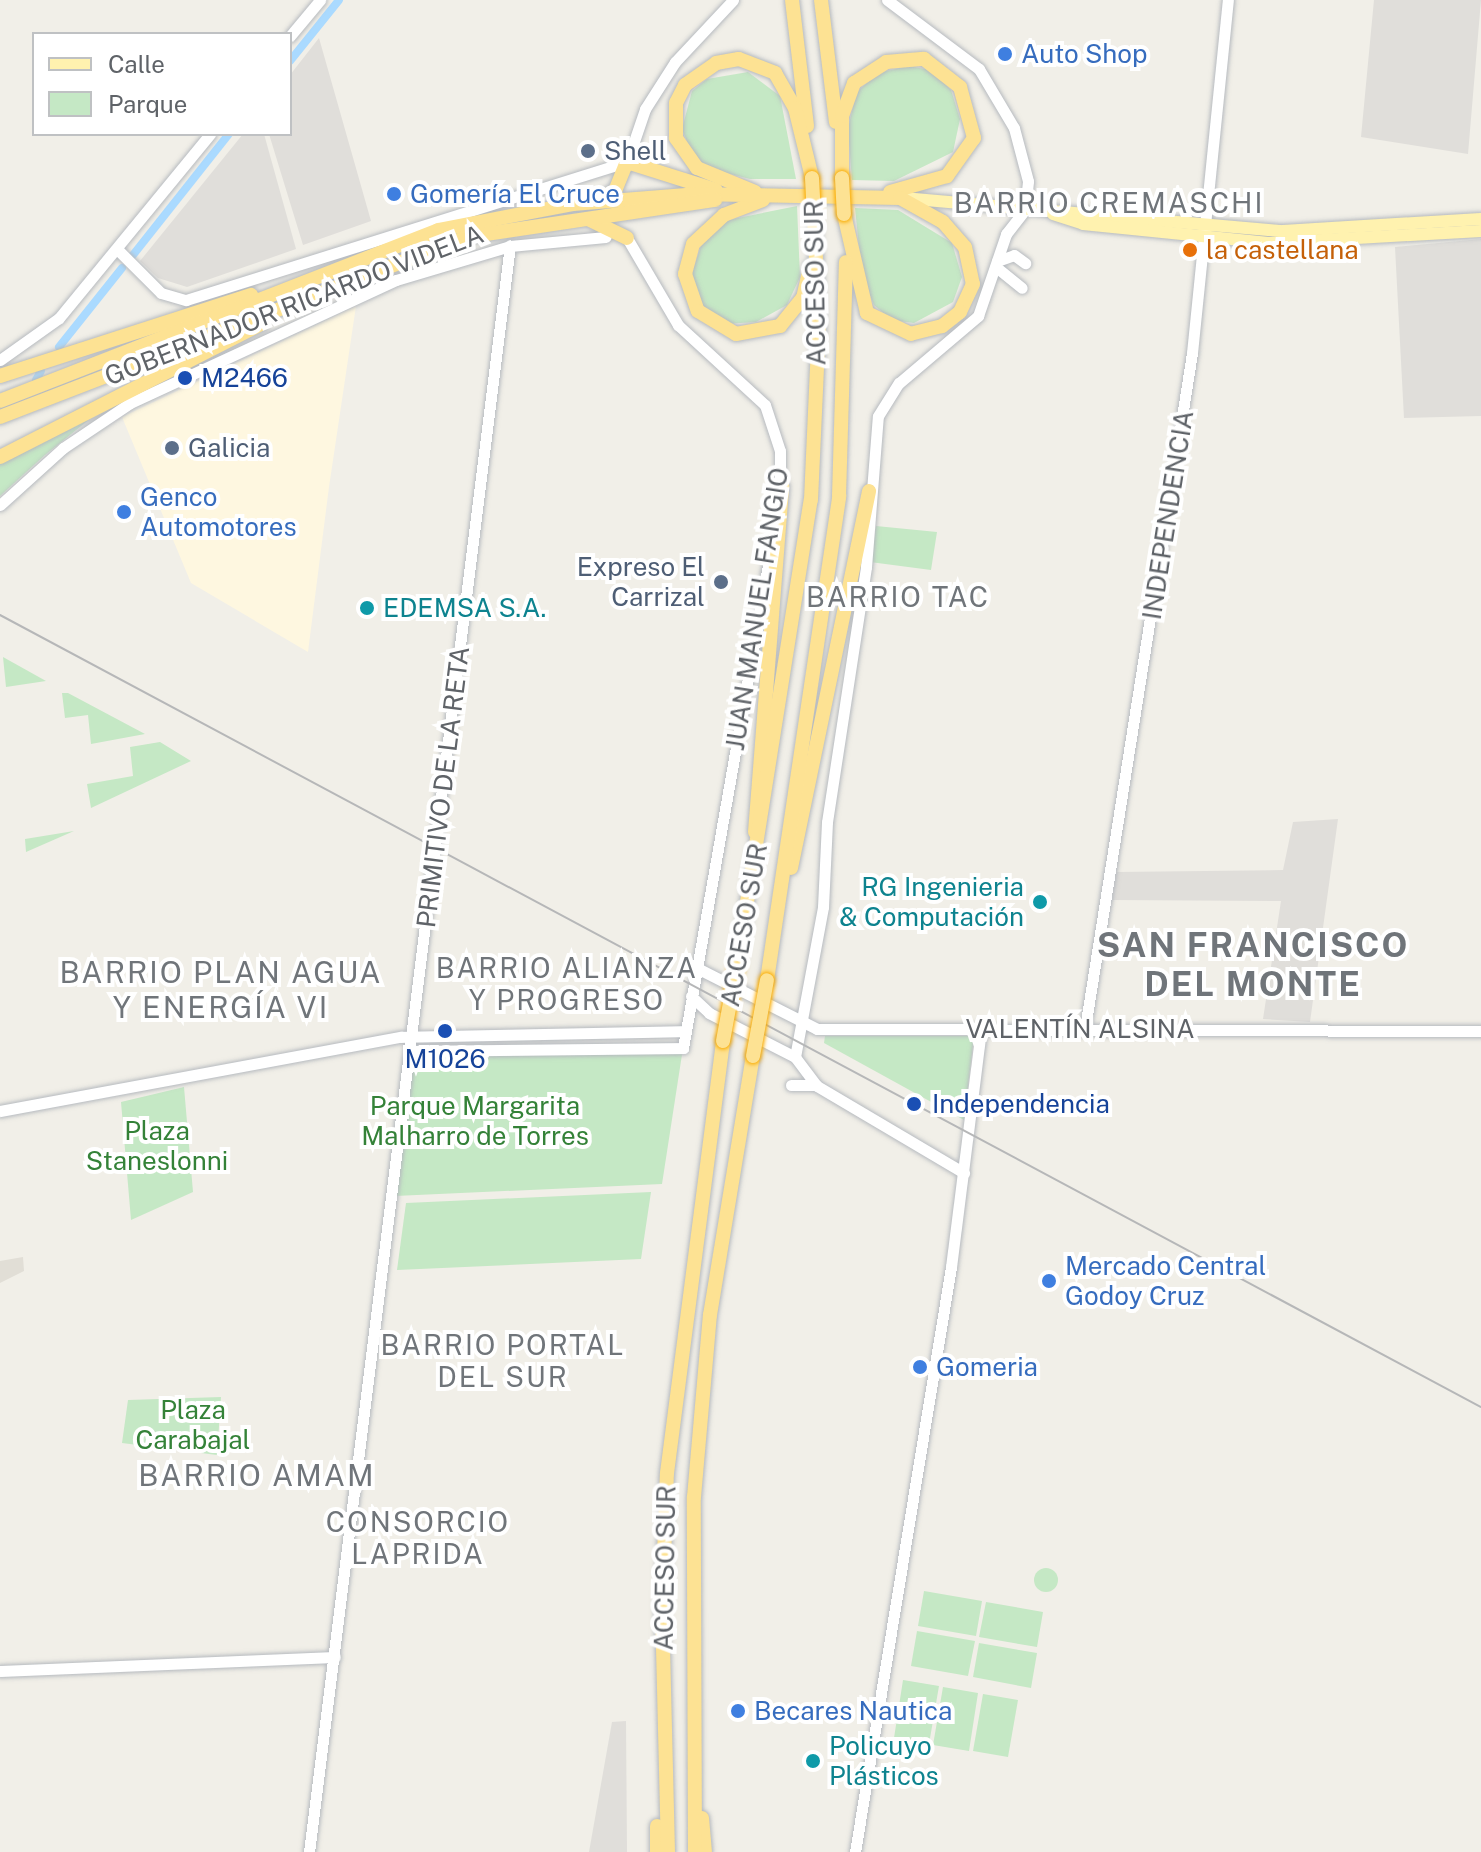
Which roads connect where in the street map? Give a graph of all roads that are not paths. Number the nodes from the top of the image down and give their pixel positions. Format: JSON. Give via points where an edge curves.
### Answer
{"nodes":[{"id":1,"x":320,"y":0,"type":"edge"},
{"id":2,"x":733,"y":0,"type":"edge"},
{"id":3,"x":792,"y":0,"type":"edge"},
{"id":4,"x":821,"y":0,"type":"edge"},
{"id":5,"x":887,"y":0,"type":"edge"},
{"id":6,"x":1228,"y":0,"type":"edge"},
{"id":7,"x":292,"y":34,"type":"edge"},
{"id":8,"x":208,"y":136,"type":"edge"},
{"id":9,"x":627,"y":162,"type":"junction"},
{"id":10,"x":812,"y":178,"type":"junction"},
{"id":11,"x":842,"y":178,"type":"junction"},
{"id":12,"x":789,"y":193,"type":"junction"},
{"id":13,"x":763,"y":195,"type":"junction"},
{"id":14,"x":867,"y":195,"type":"junction"},
{"id":15,"x":735,"y":196,"type":"junction"},
{"id":16,"x":900,"y":198,"type":"junction"},
{"id":17,"x":1025,"y":210,"type":"junction"},
{"id":18,"x":573,"y":211,"type":"junction"},
{"id":19,"x":814,"y":214,"type":"junction"},
{"id":20,"x":844,"y":214,"type":"junction"},
{"id":21,"x":1481,"y":219,"type":"edge"},
{"id":22,"x":1206,"y":231,"type":"junction"},
{"id":23,"x":1481,"y":231,"type":"edge"},
{"id":24,"x":606,"y":237,"type":"dead end"},
{"id":25,"x":627,"y":238,"type":"joint"},
{"id":26,"x":510,"y":246,"type":"junction"},
{"id":27,"x":117,"y":249,"type":"junction"},
{"id":28,"x":1025,"y":263,"type":"dead end"},
{"id":29,"x":997,"y":264,"type":"junction"},
{"id":30,"x":317,"y":277,"type":"junction"},
{"id":31,"x":1022,"y":288,"type":"dead end"},
{"id":32,"x":323,"y":292,"type":"junction"},
{"id":33,"x":189,"y":336,"type":"junction"},
{"id":34,"x":0,"y":360,"type":"edge"},
{"id":35,"x":0,"y":376,"type":"edge"},
{"id":36,"x":0,"y":401,"type":"edge"},
{"id":37,"x":0,"y":417,"type":"edge"},
{"id":38,"x":0,"y":457,"type":"edge"},
{"id":39,"x":782,"y":486,"type":"junction"},
{"id":40,"x":869,"y":491,"type":"junction"},
{"id":41,"x":0,"y":505,"type":"edge"},
{"id":42,"x":756,"y":866,"type":"junction"},
{"id":43,"x":779,"y":902,"type":"junction"},
{"id":44,"x":695,"y":967,"type":"junction"},
{"id":45,"x":691,"y":996,"type":"junction"},
{"id":46,"x":709,"y":1013,"type":"junction"},
{"id":47,"x":805,"y":1026,"type":"junction"},
{"id":48,"x":981,"y":1028,"type":"junction"},
{"id":49,"x":1085,"y":1028,"type":"junction"},
{"id":50,"x":686,"y":1031,"type":"junction"},
{"id":51,"x":1481,"y":1031,"type":"edge"},
{"id":52,"x":414,"y":1036,"type":"junction"},
{"id":53,"x":412,"y":1051,"type":"junction"},
{"id":54,"x":795,"y":1057,"type":"junction"},
{"id":55,"x":791,"y":1085,"type":"dead end"},
{"id":56,"x":817,"y":1086,"type":"junction"},
{"id":57,"x":0,"y":1111,"type":"edge"},
{"id":58,"x":966,"y":1150,"type":"junction"},
{"id":59,"x":939,"y":1152,"type":"junction"},
{"id":60,"x":964,"y":1173,"type":"junction"},
{"id":61,"x":699,"y":1438,"type":"junction"},
{"id":62,"x":662,"y":1614,"type":"junction"},
{"id":63,"x":335,"y":1657,"type":"junction"},
{"id":64,"x":0,"y":1671,"type":"edge"},
{"id":65,"x":309,"y":1852,"type":"edge"},
{"id":66,"x":657,"y":1852,"type":"edge"},
{"id":67,"x":668,"y":1852,"type":"edge"},
{"id":68,"x":695,"y":1852,"type":"edge"},
{"id":69,"x":705,"y":1852,"type":"edge"},
{"id":70,"x":855,"y":1852,"type":"edge"}],
"edges":[{"from":1,"to":7,"type":"street"},
{"from":2,"to":9,"type":"street","via":[[675,62],[645,109]]},
{"from":3,"to":10,"type":"highway","name":"ACCESO SUR"},
{"from":4,"to":11,"type":"highway","name":"ACCESO SUR"},
{"from":5,"to":17,"type":"street","via":[[952,44],[1000,99],[1026,170]]},
{"from":6,"to":22,"type":"street","name":"INDEPENDENCIA"},
{"from":8,"to":27,"type":"street"},
{"from":9,"to":15,"type":"highway"},
{"from":9,"to":18,"type":"highway","via":[[615,191]]},
{"from":9,"to":27,"type":"street","via":[[186,300],[168,298]]},
{"from":10,"to":13,"type":"highway","via":[[795,108],[775,73],[739,59],[716,63],[685,85],[676,103],[676,138],[708,175]]},
{"from":10,"to":19,"type":"highway","name":"ACCESO SUR","bridge":true},
{"from":11,"to":14,"type":"highway","via":[[842,116],[854,83],[905,57],[942,69],[969,102],[970,150],[933,184]]},
{"from":11,"to":20,"type":"highway","name":"ACCESO SUR","bridge":true},
{"from":12,"to":13,"type":"highway","name":"GOBERNADOR RICARDO VIDELA"},
{"from":12,"to":14,"type":"highway","name":"GOBERNADOR RICARDO VIDELA"},
{"from":12,"to":19,"type":"highway","via":[[740,207],[693,244],[687,286],[707,320],[752,334],[795,313],[809,282]]},
{"from":13,"to":15,"type":"highway","name":"GOBERNADOR RICARDO VIDELA"},
{"from":14,"to":16,"type":"highway"},
{"from":15,"to":18,"type":"highway","name":"GOBERNADOR RICARDO VIDELA"},
{"from":16,"to":17,"type":"main road"},
{"from":16,"to":20,"type":"highway","via":[[957,234],[973,263],[966,304],[927,332],[894,330],[867,313]]},
{"from":17,"to":22,"type":"main road"},
{"from":17,"to":29,"type":"street","via":[[1009,228]]},
{"from":18,"to":25,"type":"highway"},
{"from":18,"to":30,"type":"highway","name":"GOBERNADOR RICARDO VIDELA","via":[[462,223]]},
{"from":18,"to":32,"type":"highway","name":"GOBERNADOR RICARDO VIDELA","via":[[466,237]]},
{"from":19,"to":42,"type":"highway","name":"ACCESO SUR","via":[[819,326],[811,500]]},
{"from":20,"to":43,"type":"highway","name":"ACCESO SUR","via":[[839,496]]},
{"from":21,"to":22,"type":"main road","via":[[1304,232]]},
{"from":22,"to":23,"type":"main road","via":[[1303,244]]},
{"from":22,"to":49,"type":"street","name":"INDEPENDENCIA"},
{"from":24,"to":26,"type":"street"},
{"from":25,"to":39,"type":"street","name":"JUAN MANUEL FANGIO","via":[[678,325],[765,405],[778,443]]},
{"from":26,"to":41,"type":"street","via":[[396,280],[177,379],[63,448]]},
{"from":26,"to":52,"type":"street","name":"PRIMITIVO DE LA RETA"},
{"from":27,"to":34,"type":"street","via":[[30,342]]},
{"from":28,"to":29,"type":"street","via":[[1014,255]]},
{"from":29,"to":31,"type":"street"},
{"from":29,"to":40,"type":"street","via":[[969,329],[881,405]]},
{"from":30,"to":33,"type":"highway","name":"GOBERNADOR RICARDO VIDELA"},
{"from":30,"to":35,"type":"highway"},
{"from":32,"to":33,"type":"highway","name":"GOBERNADOR RICARDO VIDELA"},
{"from":32,"to":38,"type":"highway"},
{"from":33,"to":36,"type":"highway","name":"GOBERNADOR RICARDO VIDELA"},
{"from":33,"to":37,"type":"highway","name":"GOBERNADOR RICARDO VIDELA"},
{"from":39,"to":42,"type":"highway","via":[[779,589],[754,790]]},
{"from":39,"to":44,"type":"street","name":"JUAN MANUEL FANGIO"},
{"from":40,"to":43,"type":"highway","via":[[805,830]]},
{"from":40,"to":47,"type":"street","via":[[869,540]]},
{"from":42,"to":62,"type":"highway","name":"ACCESO SUR","bridge":true,"via":[[723,1041],[672,1414]]},
{"from":43,"to":61,"type":"highway","name":"ACCESO SUR","bridge":true,"via":[[710,1315]]},
{"from":44,"to":45,"type":"street","name":"JUAN MANUEL FANGIO"},
{"from":44,"to":47,"type":"street","name":"VALENTÍN ALSINA"},
{"from":45,"to":46,"type":"street"},
{"from":45,"to":50,"type":"street","name":"JUAN MANUEL FANGIO"},
{"from":46,"to":50,"type":"street"},
{"from":46,"to":54,"type":"street"},
{"from":47,"to":48,"type":"street","name":"VALENTÍN ALSINA"},
{"from":47,"to":54,"type":"street"},
{"from":48,"to":49,"type":"street","name":"VALENTÍN ALSINA"},
{"from":48,"to":58,"type":"street"},
{"from":49,"to":51,"type":"street","name":"VALENTÍN ALSINA"},
{"from":50,"to":52,"type":"street"},
{"from":50,"to":53,"type":"street","name":"JUAN MANUEL FANGIO","via":[[683,1048]]},
{"from":52,"to":53,"type":"street","name":"PRIMITIVO DE LA RETA"},
{"from":52,"to":57,"type":"street"},
{"from":53,"to":63,"type":"street","name":"PRIMITIVO DE LA RETA"},
{"from":54,"to":56,"type":"street"},
{"from":55,"to":56,"type":"street"},
{"from":56,"to":59,"type":"street"},
{"from":58,"to":59,"type":"street"},
{"from":58,"to":60,"type":"street"},
{"from":59,"to":60,"type":"street"},
{"from":60,"to":70,"type":"street"},
{"from":61,"to":68,"type":"highway","name":"ACCESO SUR","via":[[690,1686]]},
{"from":61,"to":69,"type":"highway","via":[[697,1754]]},
{"from":62,"to":66,"type":"highway","via":[[655,1662]]},
{"from":62,"to":67,"type":"highway","name":"ACCESO SUR"},
{"from":63,"to":64,"type":"street"},
{"from":63,"to":65,"type":"street","name":"PRIMITIVO DE LA RETA"}]}
